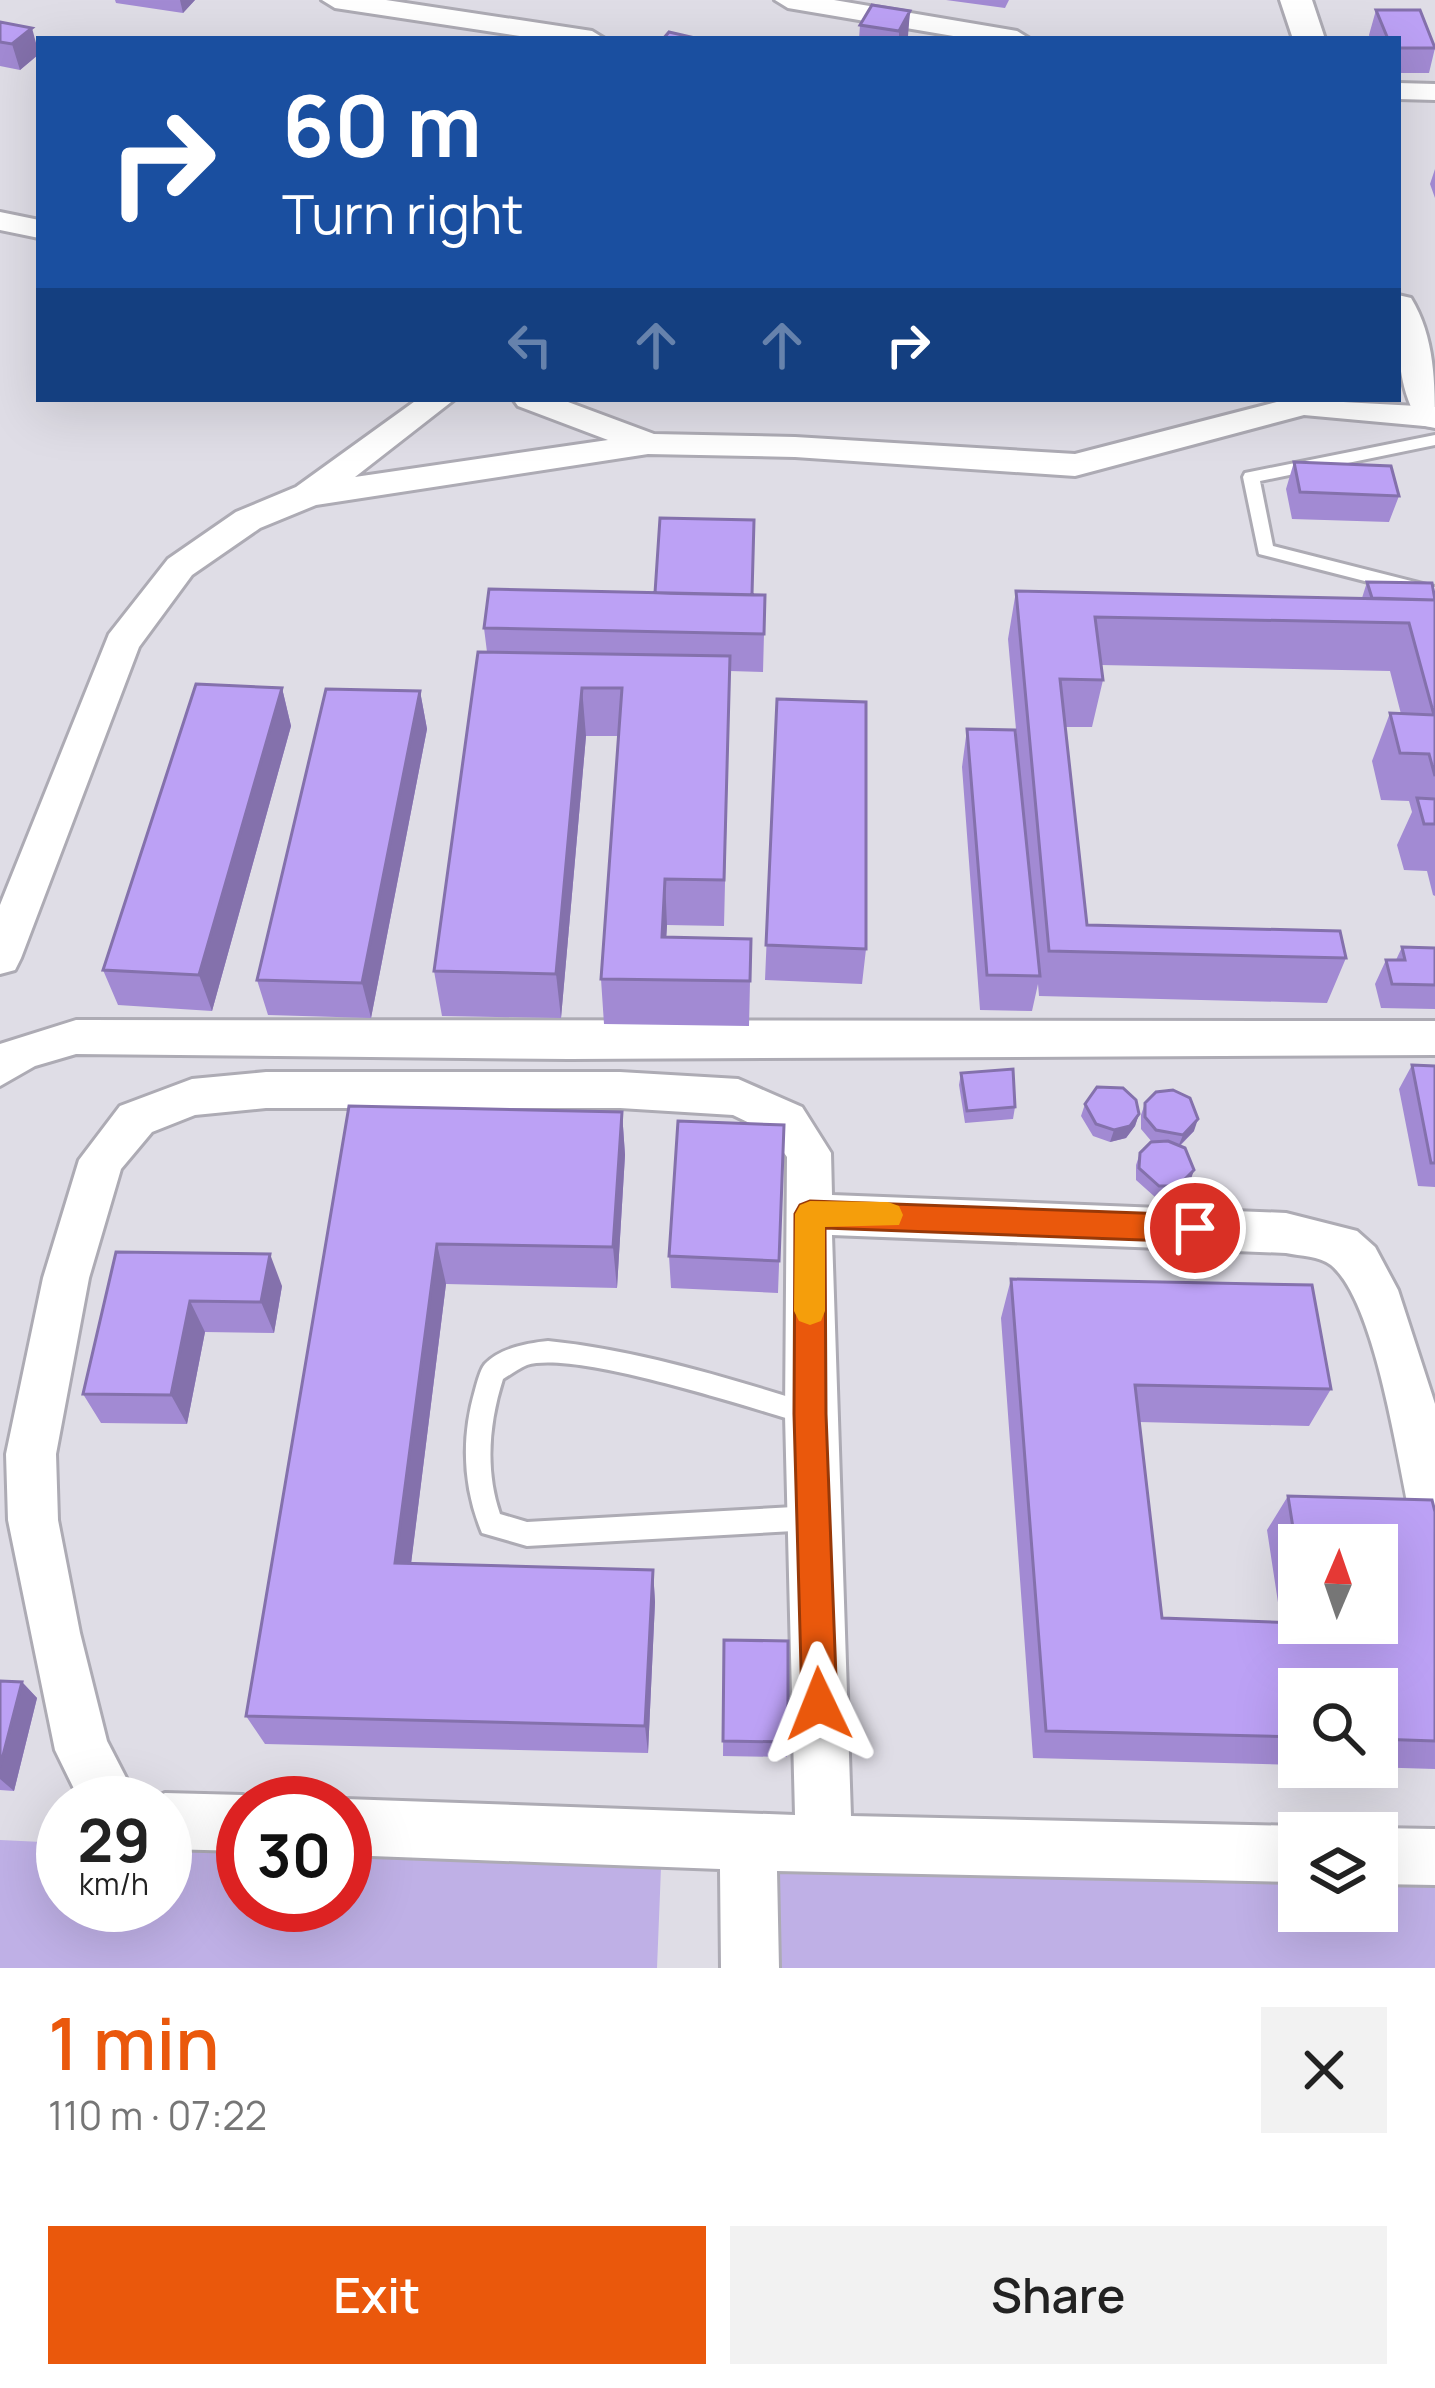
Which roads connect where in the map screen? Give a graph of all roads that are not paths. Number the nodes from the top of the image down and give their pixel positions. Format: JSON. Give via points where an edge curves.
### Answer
{"nodes":[{"id":1,"x":335,"y":0,"type":"edge"},
{"id":2,"x":788,"y":0,"type":"edge"},
{"id":3,"x":1296,"y":0,"type":"edge"},
{"id":4,"x":572,"y":36,"type":"edge"},
{"id":5,"x":1000,"y":36,"type":"edge"},
{"id":6,"x":1308,"y":36,"type":"edge"},
{"id":7,"x":1401,"y":91,"type":"edge"},
{"id":8,"x":1435,"y":92,"type":"edge"},
{"id":9,"x":0,"y":221,"type":"edge"},
{"id":10,"x":36,"y":228,"type":"edge"},
{"id":11,"x":1401,"y":315,"type":"edge"},
{"id":12,"x":436,"y":402,"type":"edge"},
{"id":13,"x":537,"y":402,"type":"edge"},
{"id":14,"x":1435,"y":417,"type":"edge"},
{"id":15,"x":1435,"y":440,"type":"edge"},
{"id":16,"x":650,"y":444,"type":"junction"},
{"id":17,"x":308,"y":495,"type":"junction"},
{"id":18,"x":1435,"y":593,"type":"edge"},
{"id":19,"x":0,"y":958,"type":"edge"},
{"id":20,"x":1435,"y":1038,"type":"edge"},
{"id":21,"x":0,"y":1068,"type":"edge"},
{"id":22,"x":810,"y":1214,"type":"junction"},
{"id":23,"x":1417,"y":1360,"type":"edge"},
{"id":24,"x":810,"y":1414,"type":"junction"},
{"id":25,"x":1435,"y":1515,"type":"edge"},
{"id":26,"x":813,"y":1518,"type":"junction"},
{"id":27,"x":96,"y":1776,"type":"edge"},
{"id":28,"x":372,"y":1827,"type":"edge"},
{"id":29,"x":748,"y":1842,"type":"junction"},
{"id":30,"x":824,"y":1843,"type":"junction"},
{"id":31,"x":1278,"y":1854,"type":"edge"},
{"id":32,"x":1398,"y":1856,"type":"edge"},
{"id":33,"x":1435,"y":1857,"type":"edge"},
{"id":34,"x":750,"y":1968,"type":"edge"}],
"edges":[{"from":1,"to":4,"type":"street"},
{"from":2,"to":5,"type":"street"},
{"from":3,"to":6,"type":"street"},
{"from":7,"to":8,"type":"street"},
{"from":9,"to":10,"type":"street"},
{"from":11,"to":14,"type":"street"},
{"from":12,"to":17,"type":"street"},
{"from":13,"to":16,"type":"street"},
{"from":14,"to":16,"type":"street","via":[[1304,405],[1075,465]]},
{"from":15,"to":18,"type":"lane","via":[[1251,477],[1265,550]]},
{"from":16,"to":17,"type":"street"},
{"from":17,"to":19,"type":"street","via":[[248,520],[180,567],[122,643]]},
{"from":20,"to":21,"type":"street","via":[[76,1037],[22,1052]]},
{"from":22,"to":23,"type":"street","via":[[1286,1233],[1342,1246],[1366,1268]]},
{"from":22,"to":24,"type":"street"},
{"from":22,"to":27,"type":"street","via":[[809,1153],[786,1120],[738,1097],[266,1090],[192,1096],[136,1119],[101,1160],[66,1278],[31,1454],[33,1520],[54,1633],[82,1750]]},
{"from":23,"to":25,"type":"street"},
{"from":24,"to":26,"type":"street"},
{"from":24,"to":26,"type":"lane","via":[[683,1378],[529,1352],[493,1372],[479,1410],[479,1495],[491,1524],[527,1534]]},
{"from":26,"to":30,"type":"street"},
{"from":28,"to":29,"type":"street"},
{"from":29,"to":30,"type":"street"},
{"from":29,"to":34,"type":"street"},
{"from":30,"to":31,"type":"street"},
{"from":32,"to":33,"type":"street"}]}
